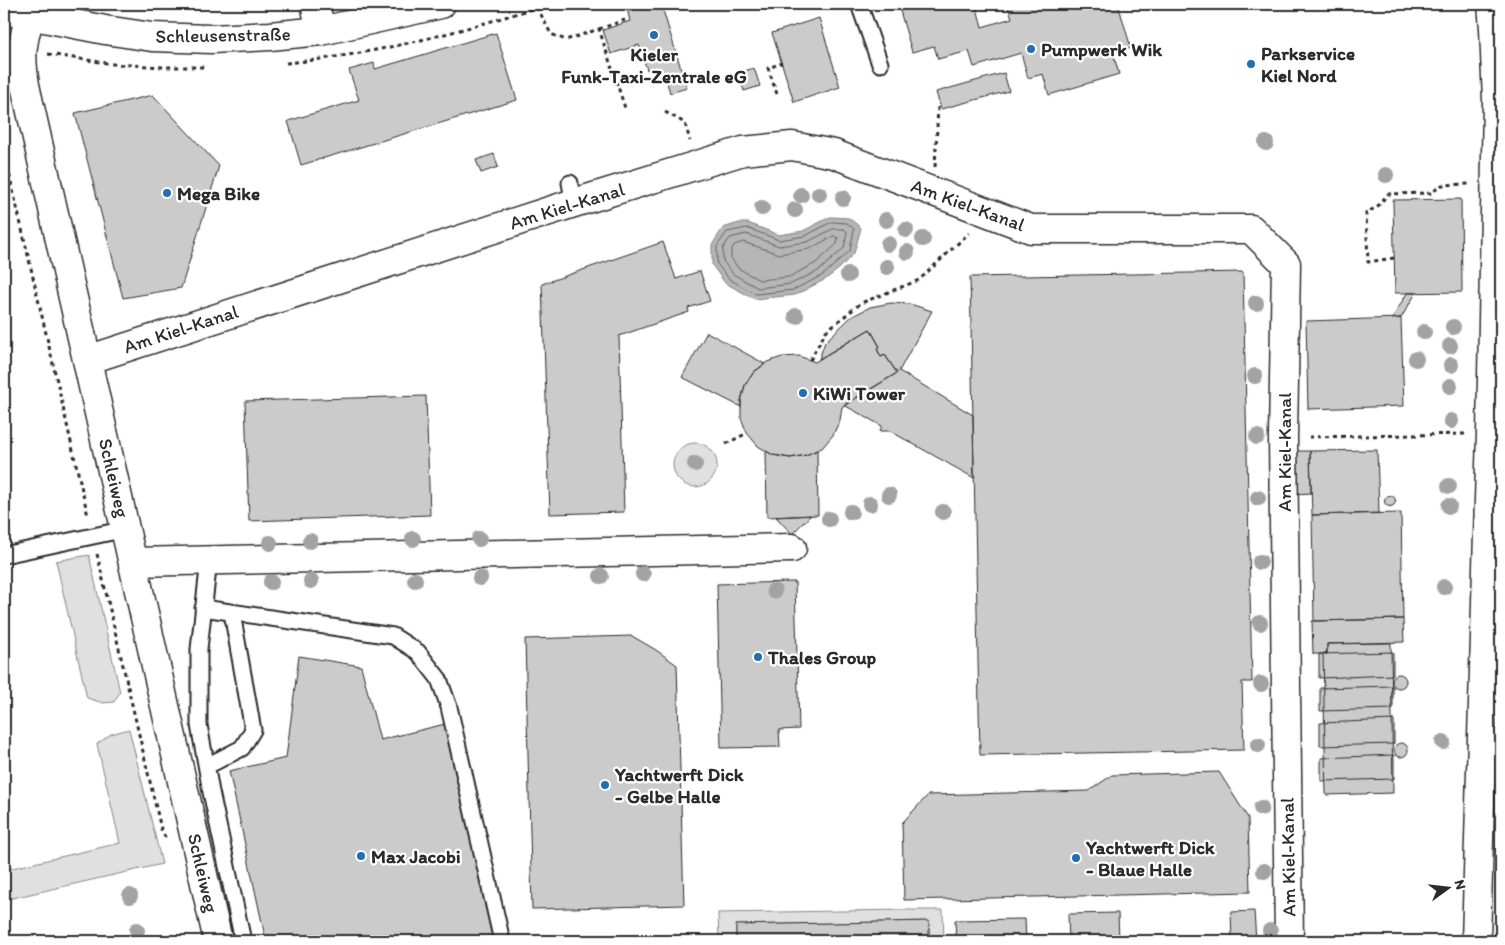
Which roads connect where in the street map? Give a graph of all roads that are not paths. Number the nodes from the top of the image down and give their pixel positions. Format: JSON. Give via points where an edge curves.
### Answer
{"nodes":[{"id":1,"x":315,"y":4,"type":"edge"},
{"id":2,"x":441,"y":4,"type":"edge"},
{"id":3,"x":859,"y":4,"type":"edge"},
{"id":4,"x":1492,"y":4,"type":"edge"},
{"id":5,"x":17,"y":13,"type":"edge"},
{"id":6,"x":321,"y":31,"type":"junction"},
{"id":7,"x":880,"y":64,"type":"dead end"},
{"id":8,"x":87,"y":360,"type":"junction"},
{"id":9,"x":126,"y":529,"type":"junction"},
{"id":10,"x":792,"y":548,"type":"dead end"},
{"id":11,"x":4,"y":555,"type":"edge"},
{"id":12,"x":209,"y":560,"type":"junction"},
{"id":13,"x":133,"y":562,"type":"junction"},
{"id":14,"x":203,"y":608,"type":"junction"},
{"id":15,"x":232,"y":613,"type":"junction"},
{"id":16,"x":207,"y":766,"type":"junction"},
{"id":17,"x":218,"y":941,"type":"edge"},
{"id":18,"x":244,"y":941,"type":"edge"},
{"id":19,"x":502,"y":941,"type":"edge"},
{"id":20,"x":1289,"y":941,"type":"edge"},
{"id":21,"x":1476,"y":941,"type":"edge"}],
"edges":[{"from":1,"to":6,"type":"street"},
{"from":2,"to":6,"type":"street","name":"Schleusenstraße"},
{"from":3,"to":7,"type":"lane"},
{"from":4,"to":21,"type":"street","via":[[1497,101]]},
{"from":5,"to":6,"type":"street","name":"Schleusenstraße","via":[[152,37],[211,39]]},
{"from":5,"to":8,"type":"street","name":"Schleiweg","via":[[23,76]]},
{"from":8,"to":9,"type":"street","name":"Schleiweg"},
{"from":8,"to":20,"type":"street","name":"Am Kiel-Kanal","via":[[572,193],[698,165],[743,151],[792,146],[834,154],[1031,229],[1251,229],[1286,264],[1283,437]]},
{"from":9,"to":11,"type":"lane"},
{"from":9,"to":13,"type":"street","name":"Schleiweg"},
{"from":10,"to":12,"type":"street"},
{"from":12,"to":13,"type":"street"},
{"from":12,"to":14,"type":"lane"},
{"from":13,"to":17,"type":"street","name":"Schleiweg"},
{"from":14,"to":15,"type":"lane"},
{"from":14,"to":16,"type":"lane","via":[[199,649],[199,726]]},
{"from":15,"to":16,"type":"lane","via":[[253,730],[242,748]]},
{"from":15,"to":19,"type":"lane","via":[[393,636],[418,652],[439,679],[449,707]]},
{"from":16,"to":18,"type":"lane"}]}
